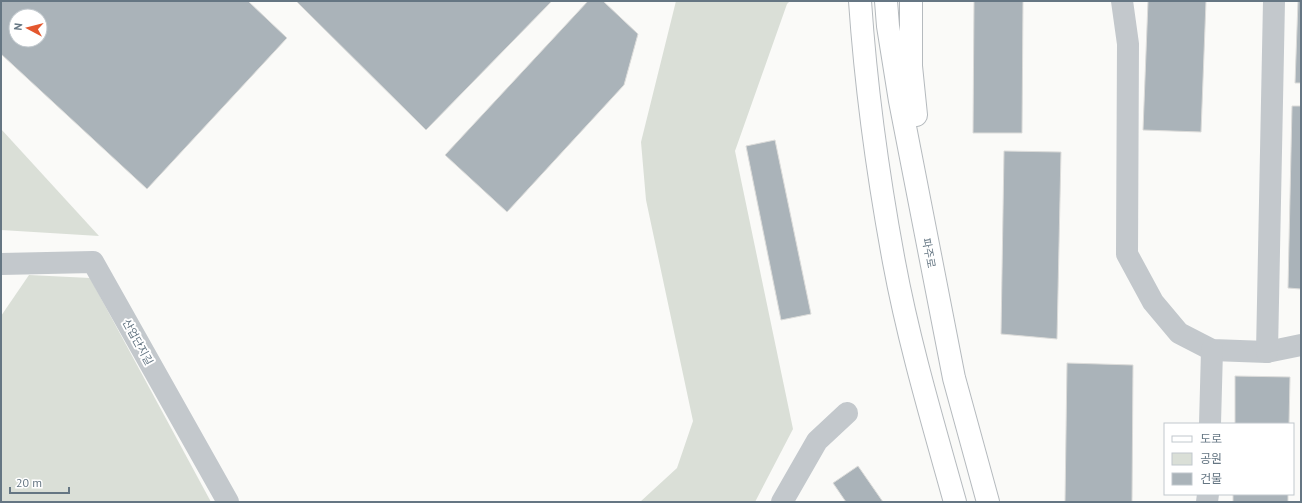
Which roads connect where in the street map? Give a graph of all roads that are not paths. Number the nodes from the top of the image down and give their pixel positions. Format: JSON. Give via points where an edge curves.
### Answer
{"nodes":[{"id":1,"x":845,"y":1,"type":"edge"},
{"id":2,"x":860,"y":1,"type":"edge"},
{"id":3,"x":886,"y":1,"type":"edge"},
{"id":4,"x":911,"y":1,"type":"edge"},
{"id":5,"x":1122,"y":1,"type":"edge"},
{"id":6,"x":1274,"y":1,"type":"edge"},
{"id":7,"x":894,"y":262,"type":"junction"},
{"id":8,"x":1,"y":264,"type":"edge"},
{"id":9,"x":934,"y":275,"type":"junction"},
{"id":10,"x":1301,"y":345,"type":"edge"},
{"id":11,"x":1212,"y":350,"type":"junction"},
{"id":12,"x":1267,"y":352,"type":"junction"},
{"id":13,"x":847,"y":413,"type":"dead end"},
{"id":14,"x":1210,"y":423,"type":"edge"},
{"id":15,"x":228,"y":502,"type":"edge"},
{"id":16,"x":782,"y":502,"type":"edge"},
{"id":17,"x":955,"y":502,"type":"edge"},
{"id":18,"x":988,"y":502,"type":"edge"}],
"edges":[{"from":1,"to":7,"type":"main road","via":[[873,194]]},
{"from":2,"to":7,"type":"main road","via":[[870,105]]},
{"from":3,"to":9,"type":"main road","name":"파주로","via":[[900,101]]},
{"from":4,"to":9,"type":"main road","via":[[911,66],[924,164]]},
{"from":5,"to":11,"type":"street","via":[[1128,44],[1127,254],[1153,302],[1179,333]]},
{"from":6,"to":12,"type":"street"},
{"from":7,"to":17,"type":"main road"},
{"from":8,"to":15,"type":"street","name":"산업단지길","via":[[93,262]]},
{"from":9,"to":18,"type":"main road","name":"파주로","via":[[954,378]]},
{"from":10,"to":12,"type":"street"},
{"from":11,"to":12,"type":"street"},
{"from":11,"to":14,"type":"street"},
{"from":13,"to":16,"type":"street","via":[[817,441]]}]}
